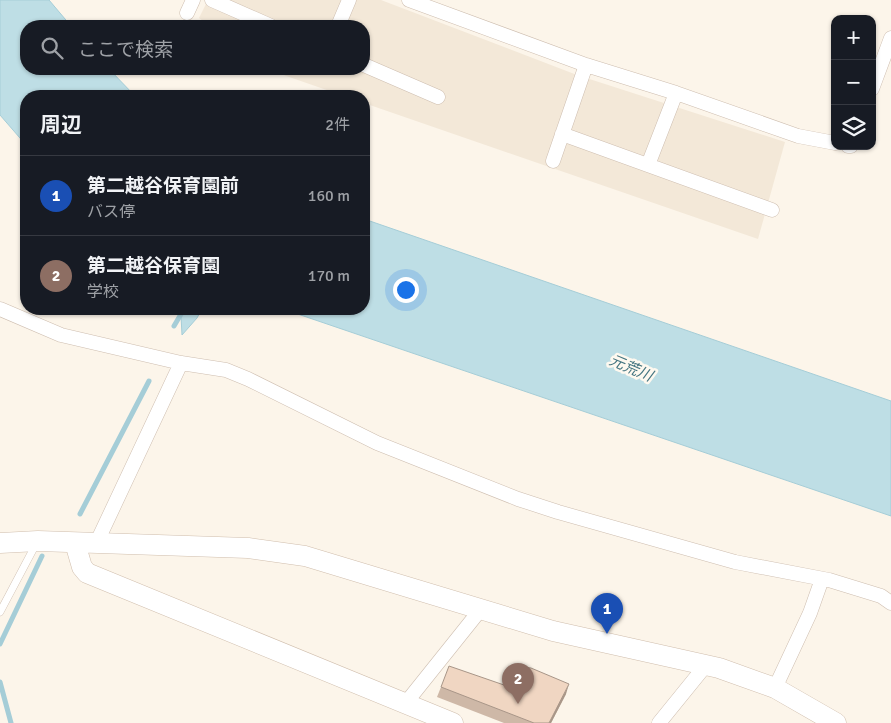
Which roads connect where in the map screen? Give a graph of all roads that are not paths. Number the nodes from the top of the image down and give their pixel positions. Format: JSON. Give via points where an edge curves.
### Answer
{"nodes":[{"id":1,"x":193,"y":0,"type":"edge"},
{"id":2,"x":212,"y":0,"type":"edge"},
{"id":3,"x":349,"y":0,"type":"edge"},
{"id":4,"x":409,"y":0,"type":"edge"},
{"id":5,"x":187,"y":13,"type":"dead end"},
{"id":6,"x":257,"y":20,"type":"edge"},
{"id":7,"x":341,"y":20,"type":"edge"},
{"id":8,"x":891,"y":38,"type":"edge"},
{"id":9,"x":586,"y":65,"type":"junction"},
{"id":10,"x":370,"y":68,"type":"edge"},
{"id":11,"x":876,"y":78,"type":"edge"},
{"id":12,"x":676,"y":93,"type":"junction"},
{"id":13,"x":438,"y":97,"type":"dead end"},
{"id":14,"x":562,"y":134,"type":"junction"},
{"id":15,"x":831,"y":143,"type":"edge"},
{"id":16,"x":554,"y":161,"type":"dead end"},
{"id":17,"x":648,"y":165,"type":"junction"},
{"id":18,"x":772,"y":210,"type":"dead end"},
{"id":19,"x":0,"y":309,"type":"edge"},
{"id":20,"x":182,"y":363,"type":"junction"},
{"id":21,"x":38,"y":541,"type":"junction"},
{"id":22,"x":0,"y":543,"type":"edge"},
{"id":23,"x":75,"y":543,"type":"junction"},
{"id":24,"x":96,"y":544,"type":"junction"},
{"id":25,"x":822,"y":579,"type":"junction"},
{"id":26,"x":891,"y":604,"type":"edge"},
{"id":27,"x":481,"y":609,"type":"junction"},
{"id":28,"x":0,"y":612,"type":"edge"},
{"id":29,"x":706,"y":665,"type":"junction"},
{"id":30,"x":775,"y":688,"type":"junction"},
{"id":31,"x":404,"y":704,"type":"junction"},
{"id":32,"x":453,"y":723,"type":"edge"},
{"id":33,"x":659,"y":723,"type":"edge"},
{"id":34,"x":836,"y":723,"type":"edge"}],
"edges":[{"from":1,"to":5,"type":"street"},
{"from":2,"to":6,"type":"street"},
{"from":3,"to":7,"type":"street"},
{"from":4,"to":9,"type":"street"},
{"from":8,"to":11,"type":"street"},
{"from":9,"to":12,"type":"street"},
{"from":9,"to":14,"type":"street"},
{"from":10,"to":13,"type":"street"},
{"from":12,"to":15,"type":"street","via":[[798,136]]},
{"from":12,"to":17,"type":"street"},
{"from":14,"to":16,"type":"street"},
{"from":14,"to":17,"type":"street"},
{"from":17,"to":18,"type":"street"},
{"from":19,"to":20,"type":"street","via":[[61,335]]},
{"from":20,"to":24,"type":"street"},
{"from":20,"to":25,"type":"street","via":[[226,370],[377,443],[558,512],[735,562]]},
{"from":21,"to":22,"type":"street"},
{"from":21,"to":23,"type":"street"},
{"from":21,"to":28,"type":"lane"},
{"from":23,"to":24,"type":"street"},
{"from":23,"to":31,"type":"street","via":[[87,574]]},
{"from":24,"to":27,"type":"street","via":[[276,551],[347,568]]},
{"from":25,"to":26,"type":"street","via":[[881,596]]},
{"from":25,"to":30,"type":"street"},
{"from":27,"to":29,"type":"street","via":[[553,631]]},
{"from":27,"to":31,"type":"street"},
{"from":29,"to":30,"type":"street"},
{"from":29,"to":33,"type":"street"},
{"from":30,"to":34,"type":"street"},
{"from":31,"to":32,"type":"street"}]}
